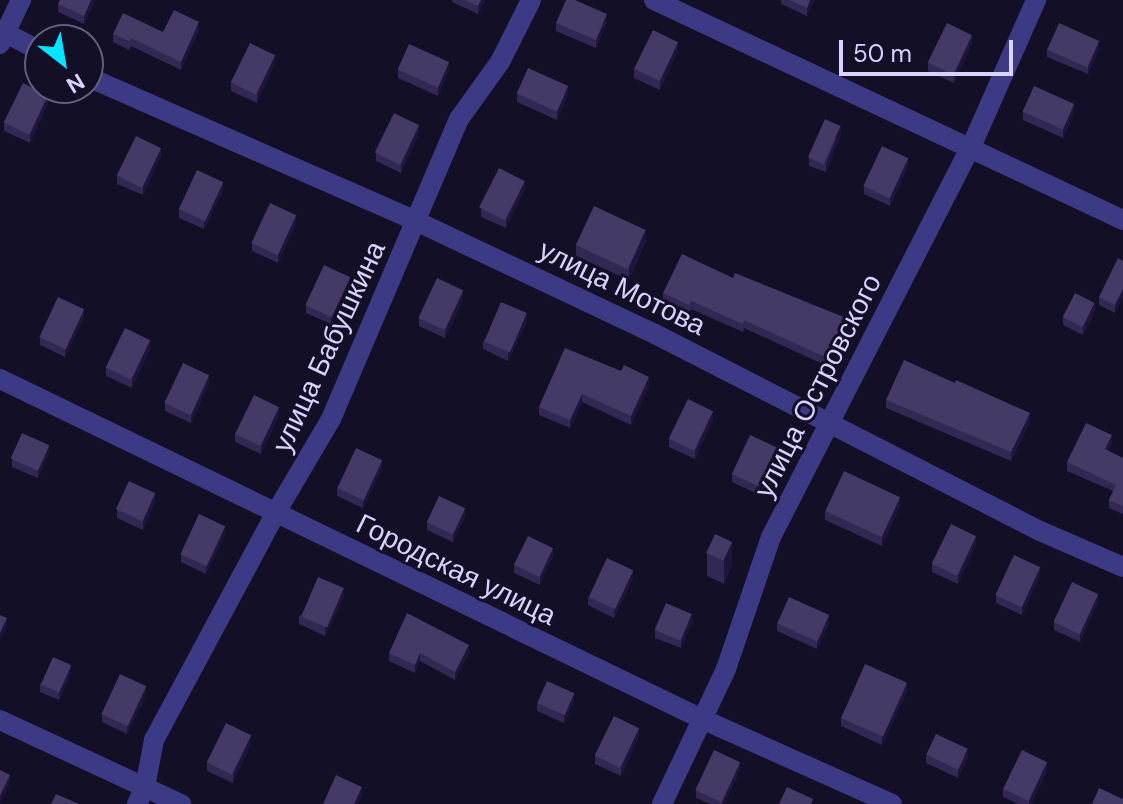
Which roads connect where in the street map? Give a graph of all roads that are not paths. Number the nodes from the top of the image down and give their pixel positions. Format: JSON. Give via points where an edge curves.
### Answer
{"nodes":[{"id":1,"x":21,"y":0,"type":"edge"},
{"id":2,"x":531,"y":0,"type":"edge"},
{"id":3,"x":654,"y":0,"type":"edge"},
{"id":4,"x":1036,"y":0,"type":"edge"},
{"id":5,"x":2,"y":36,"type":"edge"},
{"id":6,"x":24,"y":45,"type":"edge"},
{"id":7,"x":104,"y":84,"type":"edge"},
{"id":8,"x":971,"y":147,"type":"junction"},
{"id":9,"x":1123,"y":220,"type":"edge"},
{"id":10,"x":418,"y":222,"type":"junction"},
{"id":11,"x":0,"y":379,"type":"edge"},
{"id":12,"x":833,"y":422,"type":"junction"},
{"id":13,"x":275,"y":514,"type":"junction"},
{"id":14,"x":1123,"y":567,"type":"edge"},
{"id":15,"x":702,"y":719,"type":"junction"},
{"id":16,"x":0,"y":720,"type":"edge"},
{"id":17,"x":141,"y":796,"type":"edge"},
{"id":18,"x":181,"y":804,"type":"edge"},
{"id":19,"x":662,"y":804,"type":"edge"},
{"id":20,"x":892,"y":804,"type":"edge"}],
"edges":[{"from":1,"to":5,"type":"street"},
{"from":2,"to":10,"type":"street","name":"улица Бабушкина","via":[[500,62],[459,119]]},
{"from":3,"to":8,"type":"street"},
{"from":4,"to":8,"type":"street","name":"улица Островского"},
{"from":5,"to":6,"type":"street"},
{"from":7,"to":10,"type":"street","name":"улица Мотова"},
{"from":8,"to":9,"type":"street"},
{"from":8,"to":12,"type":"street","name":"улица Островского"},
{"from":10,"to":12,"type":"street","name":"улица Мотова"},
{"from":10,"to":13,"type":"street","name":"улица Бабушкина","via":[[331,419]]},
{"from":11,"to":13,"type":"street","name":"Городская улица"},
{"from":12,"to":14,"type":"street","name":"улица Мотова","via":[[1040,531]]},
{"from":12,"to":15,"type":"street","name":"улица Островского","via":[[771,537],[726,669]]},
{"from":13,"to":15,"type":"street","name":"Городская улица"},
{"from":13,"to":17,"type":"street","name":"улица Бабушкина","via":[[154,740]]},
{"from":15,"to":19,"type":"street","name":"улица Островского"},
{"from":15,"to":20,"type":"street","name":"Городская улица"},
{"from":16,"to":17,"type":"street"},
{"from":17,"to":18,"type":"street"}]}
